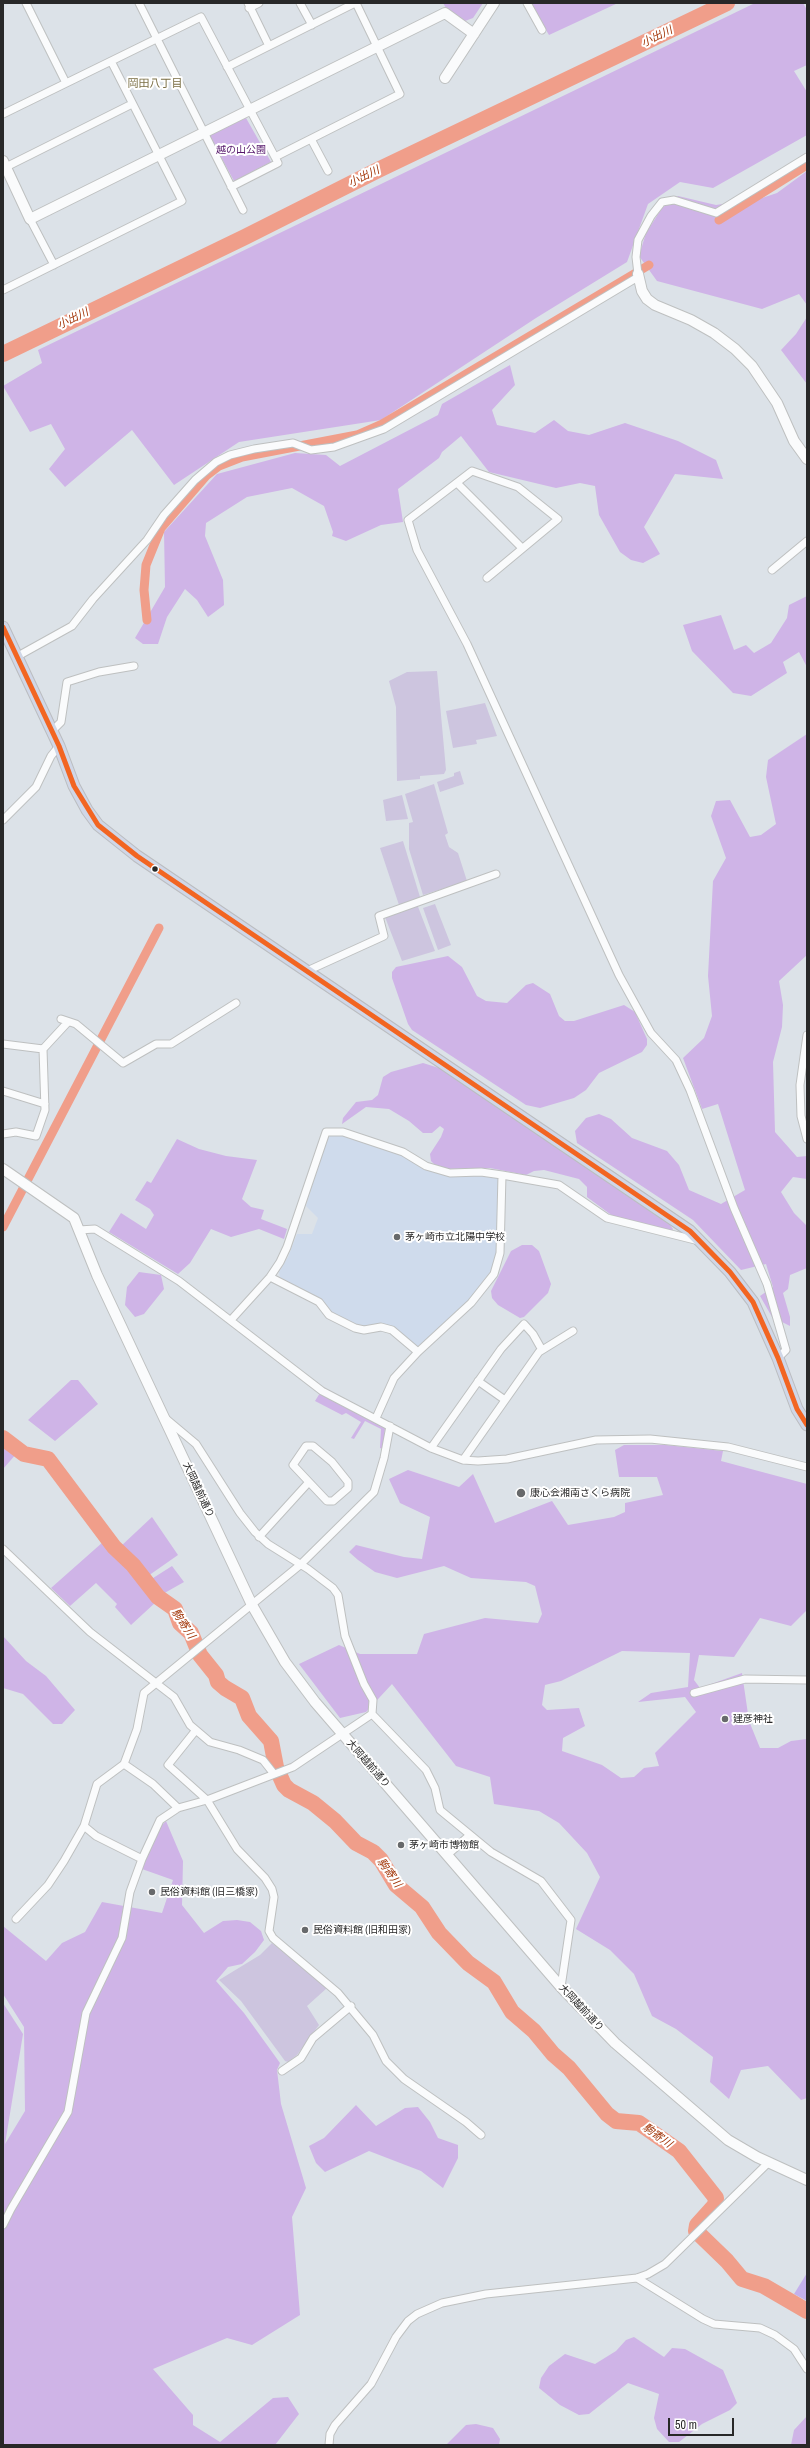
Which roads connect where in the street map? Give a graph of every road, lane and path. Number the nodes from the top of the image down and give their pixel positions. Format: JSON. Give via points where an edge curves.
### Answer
{"nodes":[{"id":1,"x":26,"y":3,"type":"edge"},
{"id":2,"x":139,"y":3,"type":"edge"},
{"id":3,"x":259,"y":3,"type":"edge"},
{"id":4,"x":300,"y":3,"type":"edge"},
{"id":5,"x":355,"y":3,"type":"edge"},
{"id":6,"x":494,"y":3,"type":"edge"},
{"id":7,"x":527,"y":3,"type":"edge"},
{"id":8,"x":249,"y":5,"type":"edge"},
{"id":9,"x":312,"y":25,"type":"junction"},
{"id":10,"x":542,"y":30,"type":"dead end"},
{"id":11,"x":474,"y":34,"type":"junction"},
{"id":12,"x":157,"y":38,"type":"junction"},
{"id":13,"x":268,"y":46,"type":"junction"},
{"id":14,"x":377,"y":46,"type":"junction"},
{"id":15,"x":111,"y":61,"type":"junction"},
{"id":16,"x":227,"y":67,"type":"junction"},
{"id":17,"x":445,"y":78,"type":"dead end"},
{"id":18,"x":66,"y":83,"type":"junction"},
{"id":19,"x":132,"y":104,"type":"junction"},
{"id":20,"x":250,"y":110,"type":"junction"},
{"id":21,"x":3,"y":114,"type":"edge"},
{"id":22,"x":204,"y":132,"type":"junction"},
{"id":23,"x":311,"y":139,"type":"junction"},
{"id":24,"x":158,"y":155,"type":"junction"},
{"id":25,"x":274,"y":156,"type":"junction"},
{"id":26,"x":807,"y":157,"type":"edge"},
{"id":27,"x":5,"y":168,"type":"edge"},
{"id":28,"x":328,"y":171,"type":"dead end"},
{"id":29,"x":231,"y":187,"type":"junction"},
{"id":30,"x":243,"y":210,"type":"dead end"},
{"id":31,"x":30,"y":219,"type":"junction"},
{"id":32,"x":54,"y":265,"type":"junction"},
{"id":33,"x":638,"y":273,"type":"junction"},
{"id":34,"x":3,"y":290,"type":"edge"},
{"id":35,"x":807,"y":459,"type":"edge"},
{"id":36,"x":457,"y":483,"type":"junction"},
{"id":37,"x":807,"y":541,"type":"edge"},
{"id":38,"x":522,"y":548,"type":"junction"},
{"id":39,"x":772,"y":570,"type":"dead end"},
{"id":40,"x":487,"y":578,"type":"dead end"},
{"id":41,"x":3,"y":626,"type":"edge"},
{"id":42,"x":18,"y":656,"type":"junction"},
{"id":43,"x":134,"y":666,"type":"dead end"},
{"id":44,"x":52,"y":731,"type":"junction"},
{"id":45,"x":59,"y":746,"type":"junction"},
{"id":46,"x":3,"y":820,"type":"edge"},
{"id":47,"x":496,"y":874,"type":"dead end"},
{"id":48,"x":307,"y":970,"type":"junction"},
{"id":49,"x":236,"y":1003,"type":"dead end"},
{"id":50,"x":61,"y":1019,"type":"dead end"},
{"id":51,"x":68,"y":1022,"type":"junction"},
{"id":52,"x":807,"y":1035,"type":"edge"},
{"id":53,"x":3,"y":1044,"type":"edge"},
{"id":54,"x":43,"y":1049,"type":"junction"},
{"id":55,"x":3,"y":1091,"type":"edge"},
{"id":56,"x":45,"y":1104,"type":"junction"},
{"id":57,"x":3,"y":1134,"type":"edge"},
{"id":58,"x":807,"y":1139,"type":"edge"},
{"id":59,"x":3,"y":1169,"type":"edge"},
{"id":60,"x":502,"y":1175,"type":"junction"},
{"id":61,"x":79,"y":1230,"type":"junction"},
{"id":62,"x":701,"y":1241,"type":"junction"},
{"id":63,"x":270,"y":1277,"type":"junction"},
{"id":64,"x":231,"y":1320,"type":"junction"},
{"id":65,"x":573,"y":1331,"type":"dead end"},
{"id":66,"x":542,"y":1350,"type":"junction"},
{"id":67,"x":418,"y":1352,"type":"junction"},
{"id":68,"x":778,"y":1358,"type":"junction"},
{"id":69,"x":478,"y":1381,"type":"junction"},
{"id":70,"x":505,"y":1400,"type":"junction"},
{"id":71,"x":163,"y":1416,"type":"junction"},
{"id":72,"x":376,"y":1418,"type":"junction"},
{"id":73,"x":807,"y":1425,"type":"edge"},
{"id":74,"x":390,"y":1426,"type":"junction"},
{"id":75,"x":431,"y":1448,"type":"junction"},
{"id":76,"x":463,"y":1460,"type":"junction"},
{"id":77,"x":807,"y":1467,"type":"edge"},
{"id":78,"x":309,"y":1482,"type":"junction"},
{"id":79,"x":259,"y":1537,"type":"junction"},
{"id":80,"x":3,"y":1549,"type":"edge"},
{"id":81,"x":300,"y":1565,"type":"junction"},
{"id":82,"x":252,"y":1605,"type":"junction"},
{"id":83,"x":807,"y":1680,"type":"edge"},
{"id":84,"x":154,"y":1683,"type":"junction"},
{"id":85,"x":694,"y":1693,"type":"dead end"},
{"id":86,"x":372,"y":1714,"type":"junction"},
{"id":87,"x":196,"y":1730,"type":"junction"},
{"id":88,"x":344,"y":1735,"type":"junction"},
{"id":89,"x":124,"y":1764,"type":"junction"},
{"id":90,"x":277,"y":1773,"type":"junction"},
{"id":91,"x":207,"y":1800,"type":"junction"},
{"id":92,"x":178,"y":1808,"type":"junction"},
{"id":93,"x":84,"y":1826,"type":"junction"},
{"id":94,"x":470,"y":1835,"type":"junction"},
{"id":95,"x":447,"y":1855,"type":"junction"},
{"id":96,"x":142,"y":1859,"type":"junction"},
{"id":97,"x":16,"y":1919,"type":"dead end"},
{"id":98,"x":561,"y":1987,"type":"junction"},
{"id":99,"x":351,"y":2006,"type":"junction"},
{"id":100,"x":282,"y":2071,"type":"dead end"},
{"id":101,"x":481,"y":2135,"type":"dead end"},
{"id":102,"x":768,"y":2163,"type":"junction"},
{"id":103,"x":807,"y":2180,"type":"edge"},
{"id":104,"x":3,"y":2225,"type":"edge"},
{"id":105,"x":637,"y":2278,"type":"junction"},
{"id":106,"x":807,"y":2369,"type":"edge"},
{"id":107,"x":329,"y":2445,"type":"edge"}],
"edges":[{"from":1,"to":18,"type":"street"},
{"from":2,"to":12,"type":"street"},
{"from":3,"to":8,"type":"street"},
{"from":4,"to":9,"type":"street"},
{"from":5,"to":9,"type":"street"},
{"from":5,"to":14,"type":"street"},
{"from":6,"to":11,"type":"street"},
{"from":7,"to":10,"type":"street"},
{"from":8,"to":13,"type":"street"},
{"from":9,"to":13,"type":"street"},
{"from":11,"to":14,"type":"street","via":[[445,13]]},
{"from":11,"to":17,"type":"street"},
{"from":12,"to":15,"type":"street"},
{"from":12,"to":16,"type":"street","via":[[201,17]]},
{"from":12,"to":22,"type":"street"},
{"from":13,"to":16,"type":"street"},
{"from":14,"to":20,"type":"street"},
{"from":14,"to":23,"type":"street","via":[[400,94]]},
{"from":15,"to":18,"type":"street"},
{"from":15,"to":19,"type":"street"},
{"from":16,"to":20,"type":"street"},
{"from":18,"to":21,"type":"street"},
{"from":19,"to":24,"type":"street"},
{"from":19,"to":27,"type":"street"},
{"from":20,"to":22,"type":"street"},
{"from":20,"to":25,"type":"street"},
{"from":22,"to":24,"type":"street"},
{"from":22,"to":29,"type":"street"},
{"from":23,"to":25,"type":"street"},
{"from":23,"to":28,"type":"street"},
{"from":24,"to":31,"type":"street"},
{"from":24,"to":32,"type":"street","via":[[182,201]]},
{"from":25,"to":29,"type":"street","via":[[278,163]]},
{"from":26,"to":33,"type":"street","via":[[716,213],[674,200],[662,202],[638,240]]},
{"from":27,"to":31,"type":"street"},
{"from":29,"to":30,"type":"street"},
{"from":31,"to":32,"type":"street"},
{"from":32,"to":34,"type":"street"},
{"from":33,"to":35,"type":"street","via":[[642,292],[655,306],[691,320],[714,333],[752,366],[777,403],[794,442]]},
{"from":33,"to":42,"type":"street","via":[[384,428],[334,447],[306,449],[292,443],[254,449],[230,455],[216,462],[195,480],[164,515],[147,540],[72,626]]},
{"from":36,"to":38,"type":"street"},
{"from":36,"to":38,"type":"street","via":[[472,471],[518,487],[558,519]]},
{"from":36,"to":68,"type":"street","via":[[408,520],[417,550],[467,644],[619,975],[651,1033],[676,1060],[690,1090],[734,1208],[768,1284],[786,1350]]},
{"from":37,"to":39,"type":"street"},
{"from":38,"to":40,"type":"street"},
{"from":41,"to":42,"type":"main road"},
{"from":42,"to":44,"type":"main road"},
{"from":43,"to":44,"type":"street","via":[[99,672],[67,682],[61,722]]},
{"from":44,"to":45,"type":"main road"},
{"from":45,"to":46,"type":"street","via":[[51,756],[36,787]]},
{"from":45,"to":48,"type":"main road","via":[[74,786],[87,810],[113,838]]},
{"from":47,"to":48,"type":"street","via":[[380,916],[384,936]]},
{"from":48,"to":62,"type":"main road","via":[[690,1231]]},
{"from":49,"to":51,"type":"street","via":[[171,1044],[156,1044],[123,1063],[76,1024]]},
{"from":50,"to":51,"type":"street"},
{"from":51,"to":54,"type":"street"},
{"from":52,"to":58,"type":"street","via":[[800,1085],[801,1116]]},
{"from":53,"to":54,"type":"street"},
{"from":54,"to":56,"type":"street"},
{"from":55,"to":56,"type":"street"},
{"from":56,"to":57,"type":"street","via":[[36,1136],[16,1132]]},
{"from":59,"to":61,"type":"street","name":"大岡越前通り","via":[[72,1215]]},
{"from":60,"to":62,"type":"street","via":[[559,1185],[607,1218]]},
{"from":60,"to":63,"type":"street","via":[[481,1172],[450,1173],[426,1166],[403,1152],[343,1132],[326,1132],[287,1247]]},
{"from":60,"to":67,"type":"street","via":[[500,1253],[494,1274],[471,1303]]},
{"from":61,"to":64,"type":"street","via":[[95,1229],[179,1281]]},
{"from":61,"to":71,"type":"street","name":"大岡越前通り","via":[[97,1275]]},
{"from":62,"to":68,"type":"main road","via":[[730,1272],[752,1302]]},
{"from":63,"to":64,"type":"street"},
{"from":63,"to":67,"type":"street","via":[[319,1302],[329,1315],[355,1328],[364,1330],[381,1327],[392,1330]]},
{"from":64,"to":72,"type":"street","via":[[322,1391]]},
{"from":65,"to":66,"type":"street"},
{"from":66,"to":69,"type":"street","via":[[524,1324],[501,1349]]},
{"from":66,"to":70,"type":"street"},
{"from":67,"to":72,"type":"street","via":[[394,1378]]},
{"from":68,"to":73,"type":"main road","via":[[797,1409]]},
{"from":69,"to":70,"type":"street"},
{"from":69,"to":75,"type":"street"},
{"from":70,"to":76,"type":"street"},
{"from":71,"to":79,"type":"street","via":[[196,1444],[240,1514]]},
{"from":71,"to":82,"type":"street","name":"大岡越前通り"},
{"from":72,"to":74,"type":"street"},
{"from":74,"to":75,"type":"street"},
{"from":74,"to":81,"type":"street","via":[[374,1492]]},
{"from":75,"to":76,"type":"street"},
{"from":76,"to":77,"type":"street","via":[[507,1459],[596,1440],[650,1439],[728,1447]]},
{"from":78,"to":78,"type":"street","via":[[327,1501],[333,1501],[348,1488],[348,1482],[332,1462],[313,1446],[306,1446],[293,1465]]},
{"from":78,"to":79,"type":"street"},
{"from":79,"to":81,"type":"street"},
{"from":80,"to":84,"type":"street","via":[[90,1632]]},
{"from":81,"to":82,"type":"street"},
{"from":81,"to":86,"type":"street","via":[[333,1588],[339,1596],[345,1636],[373,1700]]},
{"from":82,"to":84,"type":"street"},
{"from":82,"to":88,"type":"street","name":"大岡越前通り","via":[[285,1662]]},
{"from":83,"to":85,"type":"street","via":[[745,1679]]},
{"from":84,"to":87,"type":"street","via":[[174,1697],[190,1725]]},
{"from":84,"to":89,"type":"street","via":[[144,1693],[137,1729]]},
{"from":86,"to":88,"type":"street"},
{"from":86,"to":94,"type":"street","via":[[426,1770],[435,1788],[440,1810]]},
{"from":87,"to":90,"type":"street","via":[[210,1742],[263,1760]]},
{"from":87,"to":91,"type":"street","via":[[168,1765]]},
{"from":88,"to":90,"type":"street","via":[[308,1759]]},
{"from":88,"to":95,"type":"street","name":"大岡越前通り"},
{"from":89,"to":92,"type":"street","via":[[153,1784]]},
{"from":89,"to":93,"type":"street","via":[[97,1784]]},
{"from":90,"to":91,"type":"street"},
{"from":91,"to":92,"type":"street"},
{"from":91,"to":99,"type":"street","via":[[236,1849],[266,1878],[272,1889],[274,1897],[269,1931],[273,1938]]},
{"from":92,"to":96,"type":"street","via":[[160,1820]]},
{"from":93,"to":96,"type":"street","via":[[96,1836]]},
{"from":93,"to":97,"type":"street","via":[[48,1885]]},
{"from":94,"to":95,"type":"street"},
{"from":94,"to":98,"type":"street","via":[[491,1852],[541,1881],[571,1920]]},
{"from":95,"to":98,"type":"street","name":"大岡越前通り"},
{"from":96,"to":104,"type":"street","via":[[130,1892],[122,1938],[86,2013],[68,2112]]},
{"from":98,"to":102,"type":"street","name":"大岡越前通り","via":[[615,2043],[707,2124],[737,2146]]},
{"from":99,"to":100,"type":"street","via":[[313,2038],[301,2058]]},
{"from":99,"to":101,"type":"street","via":[[374,2035],[386,2061],[404,2079]]},
{"from":102,"to":103,"type":"street","name":"大岡越前通り"},
{"from":102,"to":105,"type":"street","via":[[665,2264]]},
{"from":105,"to":106,"type":"street","via":[[703,2320],[714,2324],[760,2328],[775,2335],[794,2349]]},
{"from":105,"to":107,"type":"street","via":[[486,2294],[442,2303],[417,2314],[396,2337],[371,2384],[335,2425],[330,2434]]}]}
